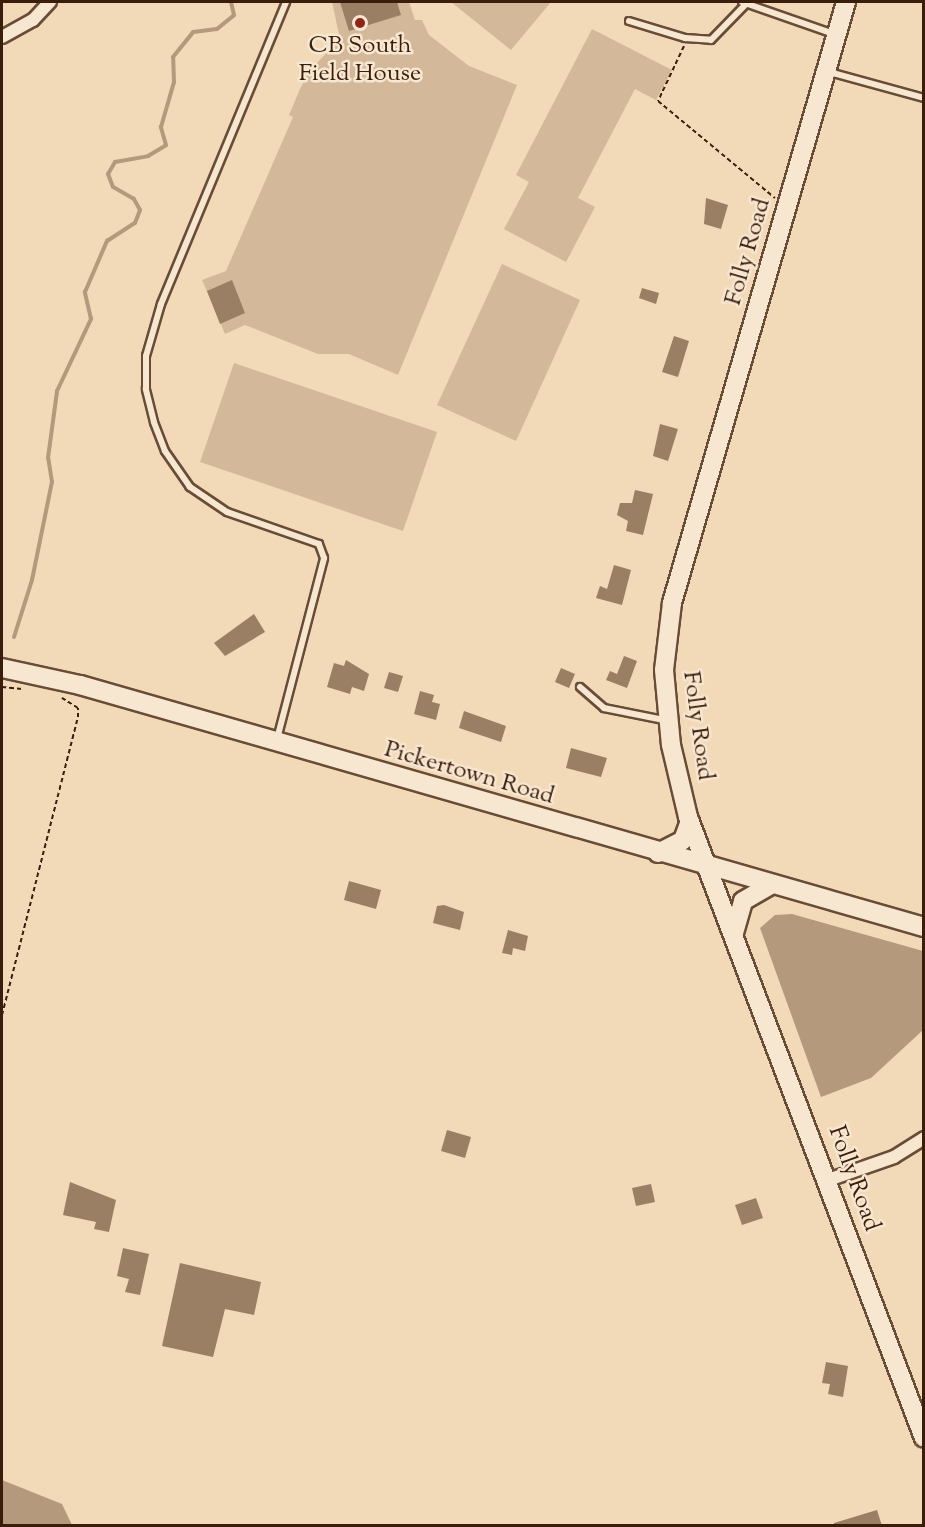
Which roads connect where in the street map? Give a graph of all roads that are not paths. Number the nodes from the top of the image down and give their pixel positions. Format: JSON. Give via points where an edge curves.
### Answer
{"nodes":[{"id":1,"x":50,"y":2,"type":"edge"},
{"id":2,"x":285,"y":2,"type":"edge"},
{"id":3,"x":846,"y":2,"type":"edge"},
{"id":4,"x":743,"y":3,"type":"edge"},
{"id":5,"x":629,"y":21,"type":"dead end"},
{"id":6,"x":836,"y":35,"type":"junction"},
{"id":7,"x":2,"y":37,"type":"edge"},
{"id":8,"x":826,"y":71,"type":"junction"},
{"id":9,"x":924,"y":98,"type":"edge"},
{"id":10,"x":2,"y":668,"type":"edge"},
{"id":11,"x":580,"y":687,"type":"dead end"},
{"id":12,"x":668,"y":722,"type":"junction"},
{"id":13,"x":277,"y":743,"type":"junction"},
{"id":14,"x":690,"y":821,"type":"junction"},
{"id":15,"x":658,"y":853,"type":"junction"},
{"id":16,"x":707,"y":867,"type":"junction"},
{"id":17,"x":771,"y":885,"type":"junction"},
{"id":18,"x":924,"y":927,"type":"edge"},
{"id":19,"x":734,"y":935,"type":"junction"},
{"id":20,"x":924,"y":1138,"type":"edge"},
{"id":21,"x":828,"y":1180,"type":"junction"},
{"id":22,"x":924,"y":1438,"type":"edge"}],
"edges":[{"from":1,"to":7,"type":"street","via":[[33,20]]},
{"from":2,"to":13,"type":"lane","via":[[161,304],[146,367],[154,422],[165,451],[190,487],[227,512],[319,544],[324,558]]},
{"from":3,"to":6,"type":"street","name":"Folly Road"},
{"from":4,"to":5,"type":"lane","via":[[711,39],[688,38]]},
{"from":4,"to":6,"type":"lane"},
{"from":6,"to":8,"type":"street","name":"Folly Road"},
{"from":8,"to":9,"type":"lane"},
{"from":8,"to":12,"type":"street","name":"Folly Road","via":[[672,603],[664,670]]},
{"from":10,"to":13,"type":"street","name":"Pickertown Road","via":[[80,685]]},
{"from":11,"to":12,"type":"lane","via":[[604,708],[656,715]]},
{"from":12,"to":14,"type":"street","name":"Folly Road"},
{"from":13,"to":15,"type":"street","name":"Pickertown Road"},
{"from":14,"to":15,"type":"street","via":[[683,840]]},
{"from":14,"to":16,"type":"street","name":"Folly Road"},
{"from":15,"to":16,"type":"street","name":"Pickertown Road"},
{"from":16,"to":17,"type":"street","name":"Pickertown Road"},
{"from":16,"to":19,"type":"street","name":"Folly Road"},
{"from":17,"to":18,"type":"street","name":"Pickertown Road"},
{"from":17,"to":19,"type":"street","via":[[743,901],[733,922]]},
{"from":19,"to":21,"type":"street","name":"Folly Road"},
{"from":20,"to":21,"type":"street","via":[[894,1157]]},
{"from":21,"to":22,"type":"street","name":"Folly Road"}]}
